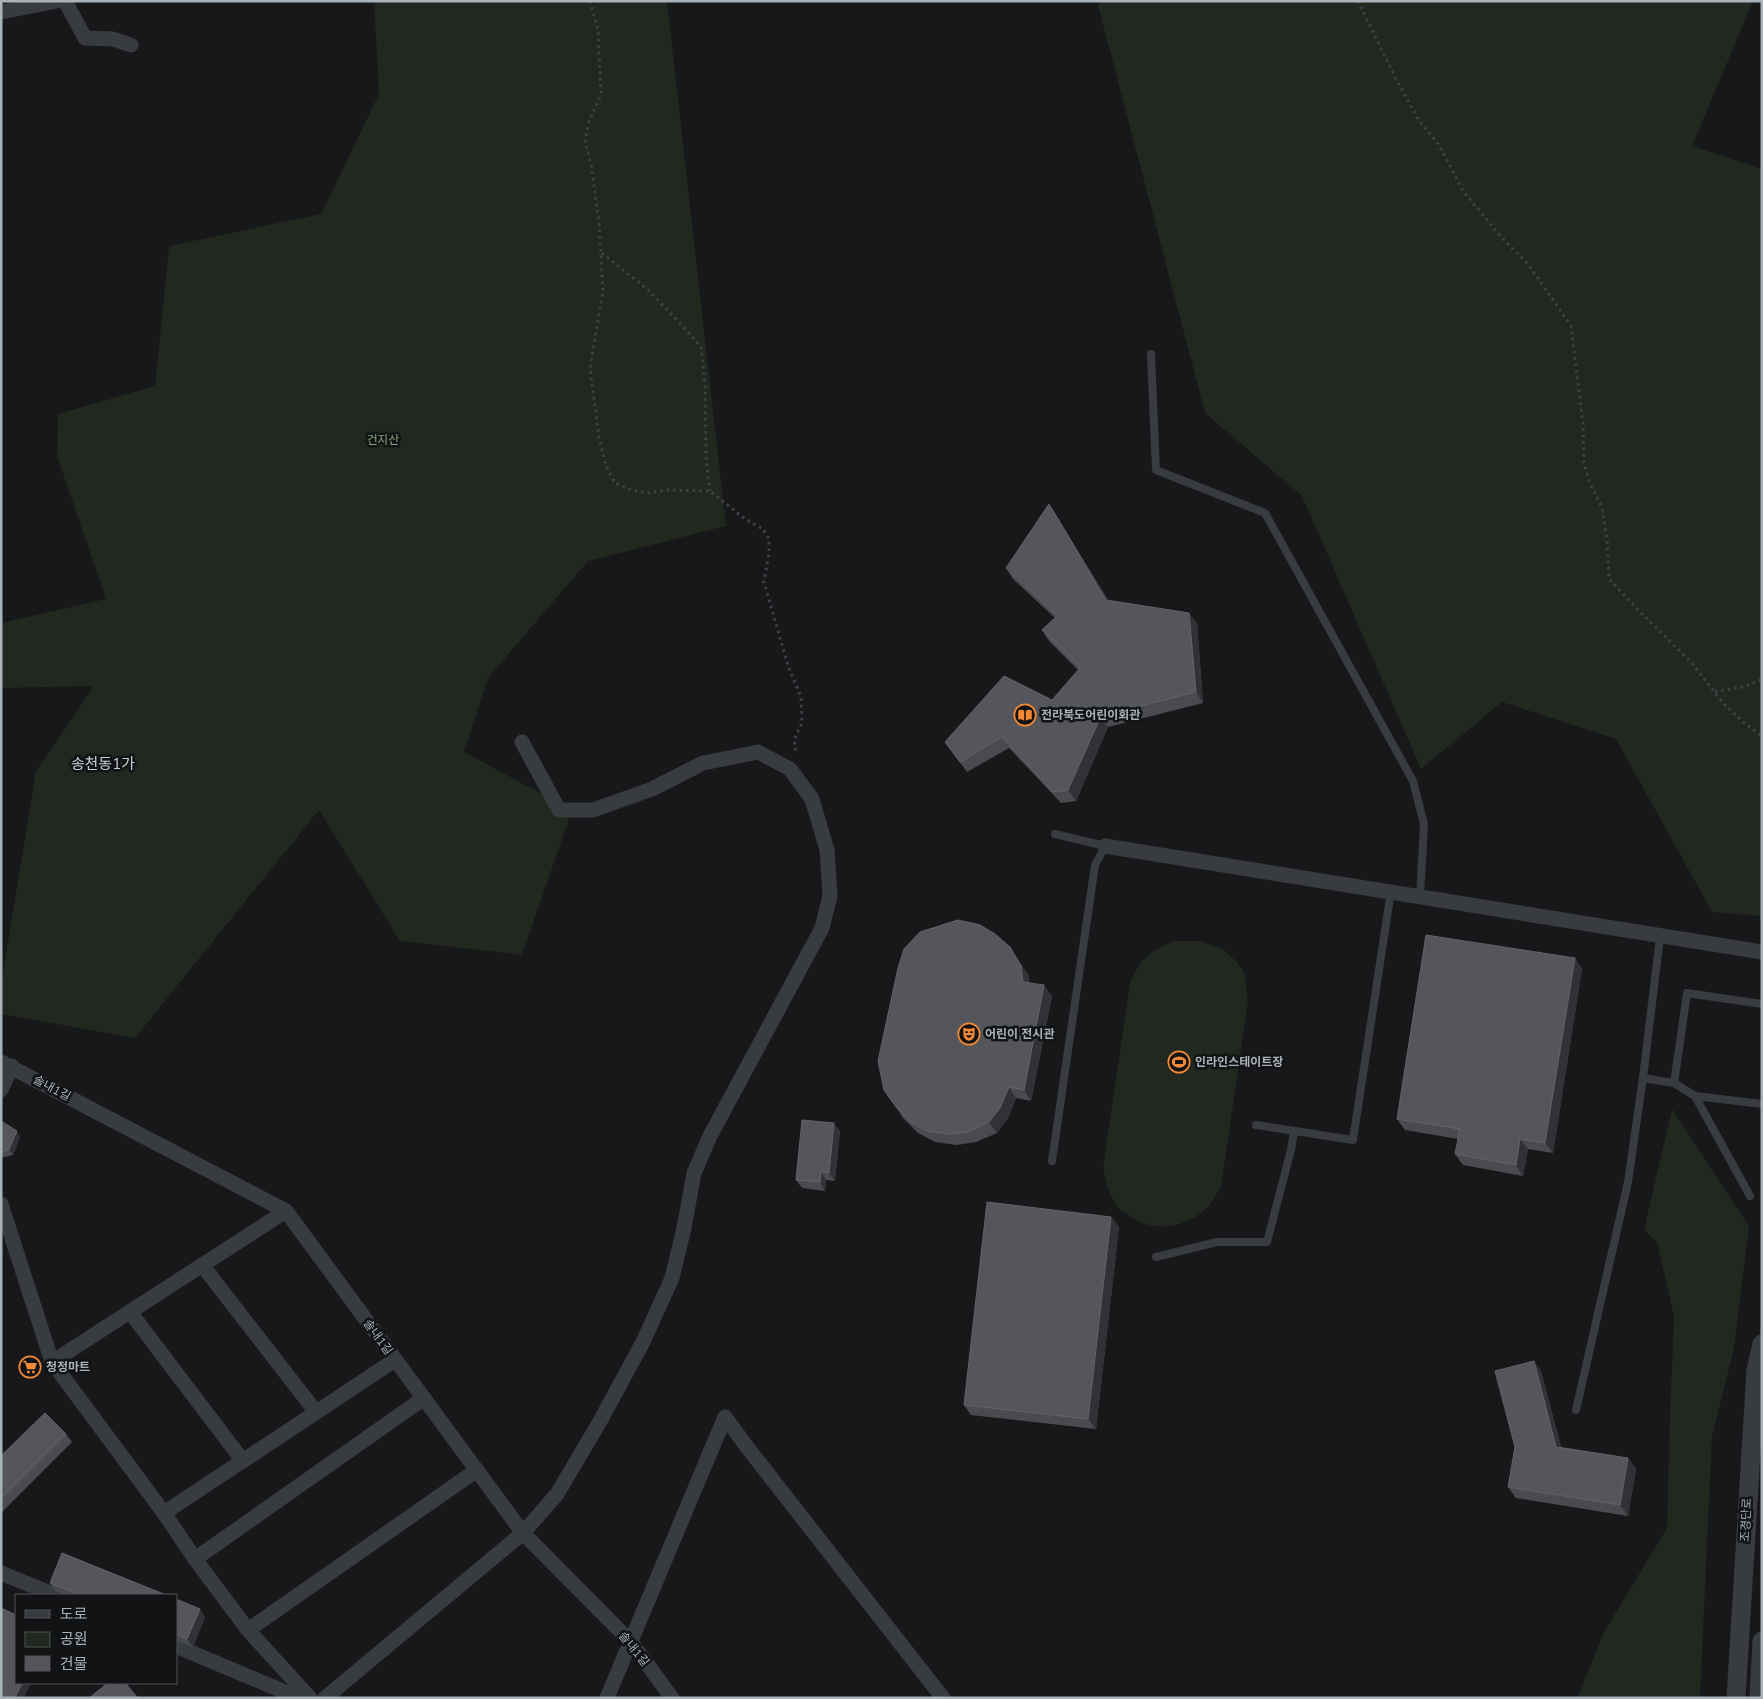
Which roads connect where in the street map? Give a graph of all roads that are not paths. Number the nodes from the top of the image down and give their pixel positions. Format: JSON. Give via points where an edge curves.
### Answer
{"nodes":[{"id":1,"x":57,"y":1,"type":"edge"},
{"id":2,"x":65,"y":1,"type":"edge"},
{"id":3,"x":1,"y":12,"type":"edge"},
{"id":4,"x":131,"y":45,"type":"dead end"},
{"id":5,"x":1151,"y":354,"type":"dead end"},
{"id":6,"x":522,"y":742,"type":"dead end"},
{"id":7,"x":1054,"y":834,"type":"dead end"},
{"id":8,"x":1105,"y":846,"type":"junction"},
{"id":9,"x":1391,"y":891,"type":"junction"},
{"id":10,"x":1420,"y":897,"type":"junction"},
{"id":11,"x":1660,"y":937,"type":"junction"},
{"id":12,"x":1762,"y":952,"type":"edge"},
{"id":13,"x":1762,"y":1004,"type":"edge"},
{"id":14,"x":6,"y":1064,"type":"edge"},
{"id":15,"x":1644,"y":1078,"type":"junction"},
{"id":16,"x":1674,"y":1083,"type":"junction"},
{"id":17,"x":1,"y":1090,"type":"edge"},
{"id":18,"x":1695,"y":1096,"type":"junction"},
{"id":19,"x":1762,"y":1104,"type":"edge"},
{"id":20,"x":1256,"y":1125,"type":"dead end"},
{"id":21,"x":1294,"y":1131,"type":"junction"},
{"id":22,"x":1052,"y":1161,"type":"dead end"},
{"id":23,"x":1750,"y":1196,"type":"dead end"},
{"id":24,"x":1,"y":1204,"type":"edge"},
{"id":25,"x":286,"y":1211,"type":"junction"},
{"id":26,"x":1156,"y":1257,"type":"dead end"},
{"id":27,"x":202,"y":1265,"type":"junction"},
{"id":28,"x":130,"y":1312,"type":"junction"},
{"id":29,"x":1762,"y":1344,"type":"edge"},
{"id":30,"x":395,"y":1360,"type":"junction"},
{"id":31,"x":52,"y":1362,"type":"junction"},
{"id":32,"x":424,"y":1398,"type":"junction"},
{"id":33,"x":1576,"y":1410,"type":"dead end"},
{"id":34,"x":316,"y":1412,"type":"junction"},
{"id":35,"x":243,"y":1461,"type":"junction"},
{"id":36,"x":477,"y":1470,"type":"junction"},
{"id":37,"x":164,"y":1513,"type":"junction"},
{"id":38,"x":523,"y":1533,"type":"junction"},
{"id":39,"x":195,"y":1559,"type":"junction"},
{"id":40,"x":1,"y":1573,"type":"edge"},
{"id":41,"x":53,"y":1594,"type":"edge"},
{"id":42,"x":248,"y":1630,"type":"junction"},
{"id":43,"x":630,"y":1642,"type":"junction"},
{"id":44,"x":1762,"y":1642,"type":"edge"},
{"id":45,"x":178,"y":1647,"type":"edge"},
{"id":46,"x":299,"y":1698,"type":"edge"},
{"id":47,"x":310,"y":1698,"type":"edge"},
{"id":48,"x":325,"y":1698,"type":"edge"},
{"id":49,"x":607,"y":1698,"type":"edge"},
{"id":50,"x":672,"y":1698,"type":"edge"},
{"id":51,"x":943,"y":1698,"type":"edge"},
{"id":52,"x":1736,"y":1698,"type":"edge"},
{"id":53,"x":1758,"y":1698,"type":"edge"}],
"edges":[{"from":1,"to":3,"type":"street"},
{"from":2,"to":4,"type":"street","via":[[85,38],[113,39]]},
{"from":5,"to":10,"type":"lane","via":[[1156,470],[1266,513],[1413,781],[1424,824]]},
{"from":6,"to":38,"type":"street","via":[[559,810],[593,810],[652,789],[703,763],[758,752],[790,769],[812,798],[827,850],[830,896],[822,928],[694,1173],[672,1278],[642,1342],[557,1494]]},
{"from":7,"to":8,"type":"lane"},
{"from":8,"to":9,"type":"street"},
{"from":8,"to":22,"type":"lane","via":[[1095,865]]},
{"from":9,"to":10,"type":"street"},
{"from":9,"to":21,"type":"lane","via":[[1353,1140]]},
{"from":10,"to":11,"type":"street"},
{"from":11,"to":12,"type":"street"},
{"from":11,"to":15,"type":"lane"},
{"from":13,"to":16,"type":"lane","via":[[1687,993]]},
{"from":14,"to":17,"type":"street"},
{"from":14,"to":25,"type":"street","name":"솔내1길"},
{"from":15,"to":16,"type":"lane"},
{"from":15,"to":33,"type":"lane","via":[[1628,1182]]},
{"from":16,"to":18,"type":"lane"},
{"from":18,"to":19,"type":"lane"},
{"from":18,"to":23,"type":"lane"},
{"from":20,"to":21,"type":"lane"},
{"from":21,"to":26,"type":"lane","via":[[1266,1242],[1217,1242]]},
{"from":24,"to":31,"type":"street"},
{"from":25,"to":27,"type":"street"},
{"from":25,"to":30,"type":"street","name":"솔내1길"},
{"from":27,"to":28,"type":"street"},
{"from":27,"to":34,"type":"street"},
{"from":28,"to":31,"type":"street"},
{"from":28,"to":35,"type":"street"},
{"from":29,"to":52,"type":"street","name":"조경단로","via":[[1756,1370]]},
{"from":30,"to":32,"type":"street","name":"솔내1길"},
{"from":30,"to":34,"type":"street"},
{"from":31,"to":37,"type":"street"},
{"from":32,"to":36,"type":"street","name":"솔내1길"},
{"from":32,"to":39,"type":"street"},
{"from":34,"to":35,"type":"street"},
{"from":35,"to":37,"type":"street"},
{"from":36,"to":38,"type":"street","name":"솔내1길"},
{"from":36,"to":42,"type":"street"},
{"from":37,"to":39,"type":"street"},
{"from":38,"to":43,"type":"street","name":"솔내1길"},
{"from":38,"to":48,"type":"street"},
{"from":39,"to":42,"type":"street"},
{"from":40,"to":41,"type":"street"},
{"from":42,"to":47,"type":"street"},
{"from":43,"to":49,"type":"street"},
{"from":43,"to":50,"type":"street","name":"솔내1길"},
{"from":43,"to":51,"type":"street","via":[[726,1417],[746,1447]]},
{"from":44,"to":53,"type":"street"},
{"from":45,"to":46,"type":"street"}]}
